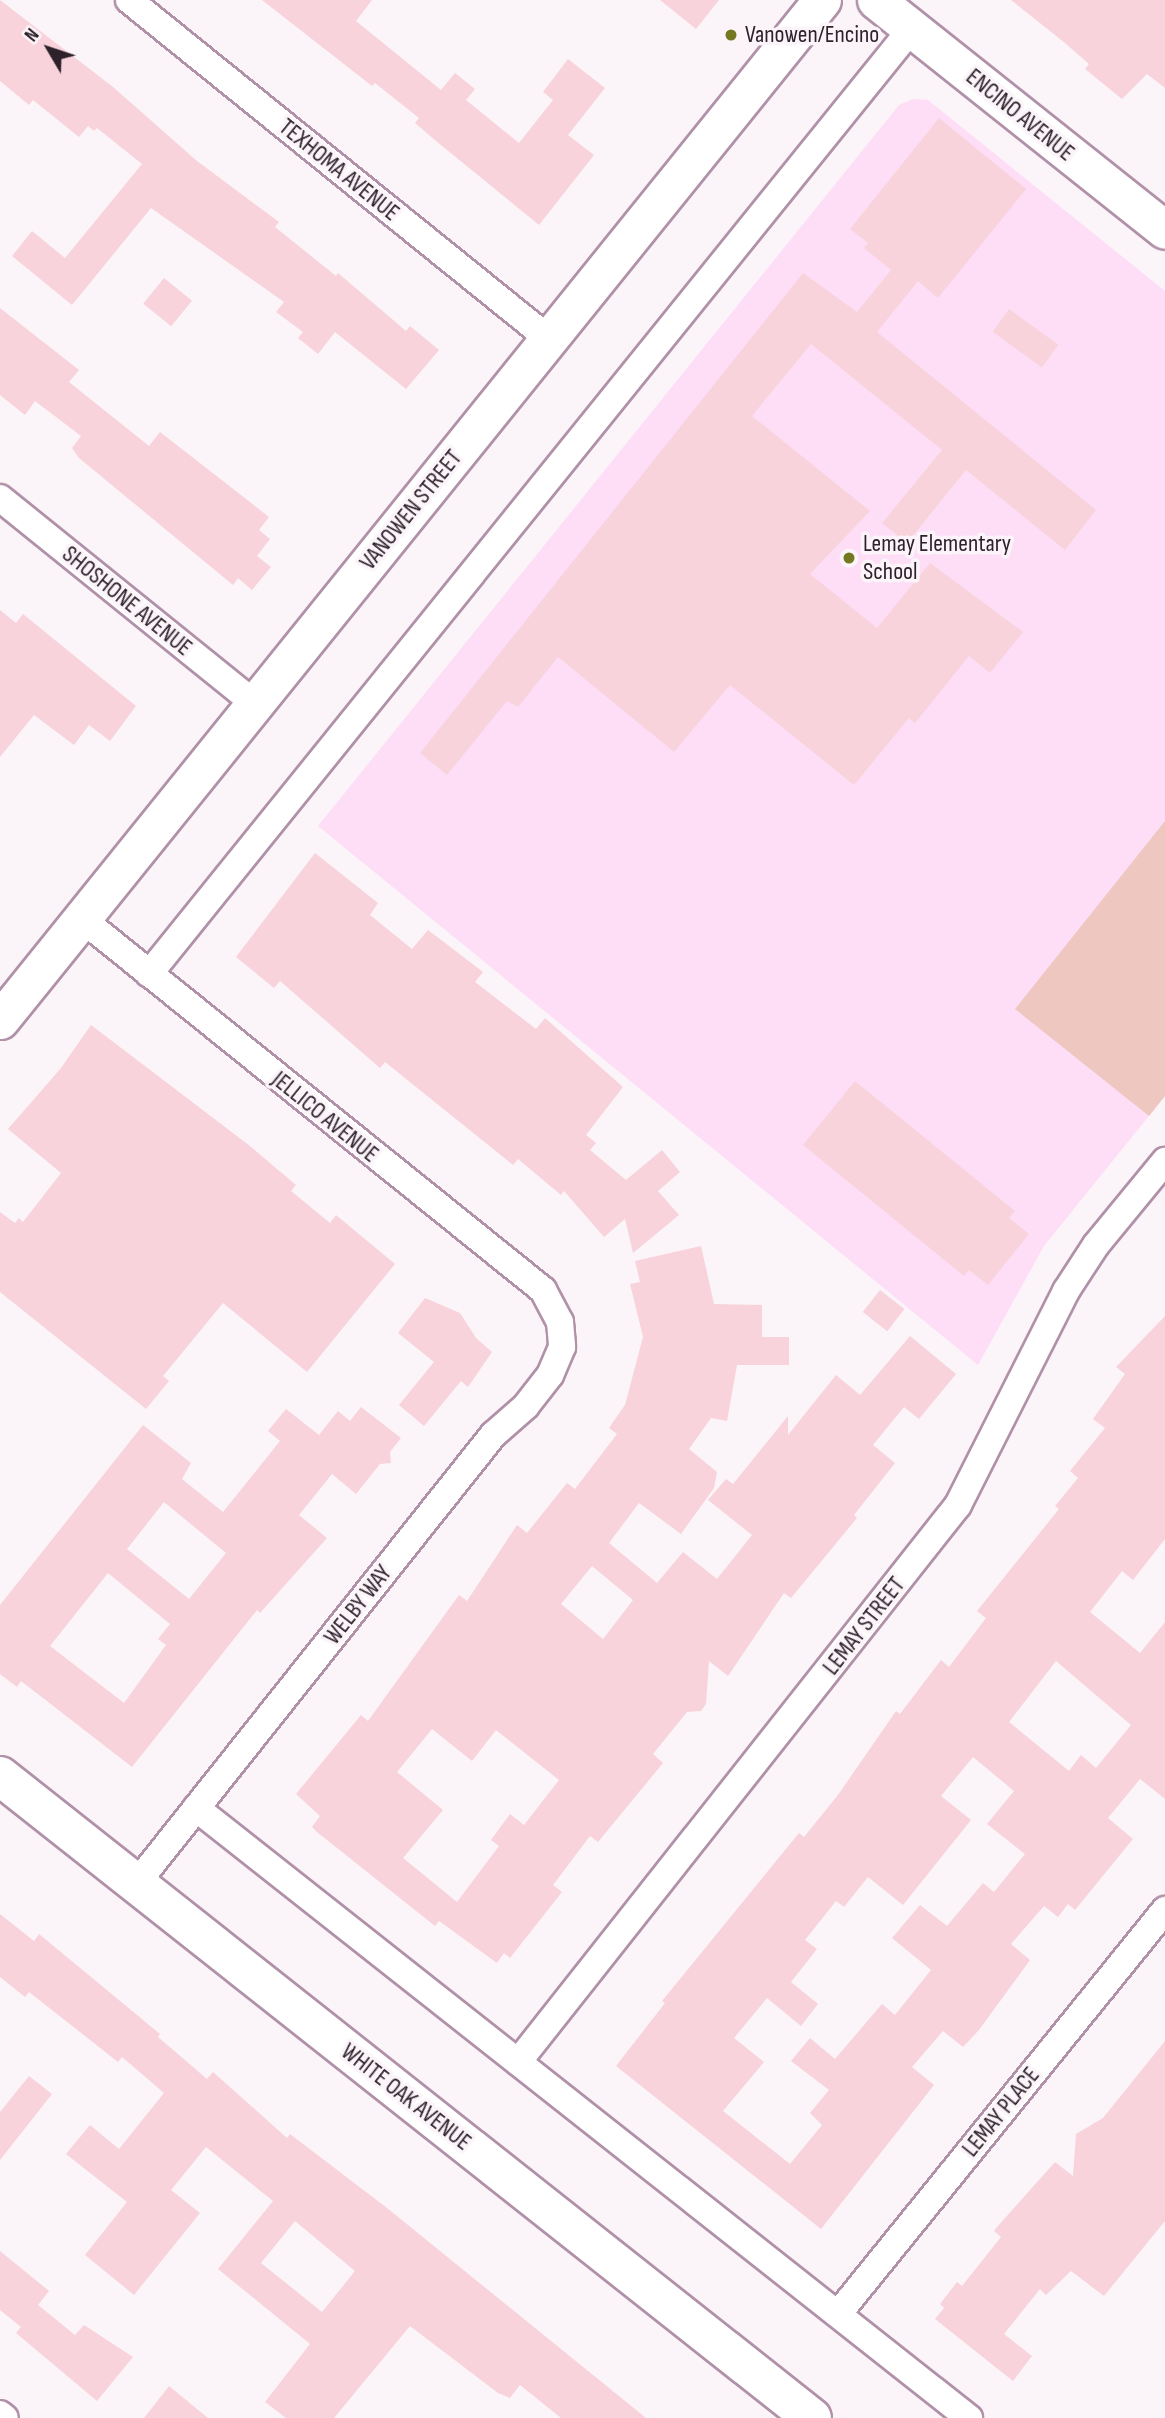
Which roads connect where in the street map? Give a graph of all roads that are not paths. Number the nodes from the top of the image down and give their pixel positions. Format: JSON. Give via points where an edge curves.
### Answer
{"nodes":[{"id":1,"x":129,"y":0,"type":"edge"},
{"id":2,"x":822,"y":0,"type":"edge"},
{"id":3,"x":876,"y":0,"type":"edge"},
{"id":4,"x":912,"y":29,"type":"junction"},
{"id":5,"x":1165,"y":230,"type":"edge"},
{"id":6,"x":548,"y":339,"type":"junction"},
{"id":7,"x":0,"y":498,"type":"edge"},
{"id":8,"x":254,"y":703,"type":"junction"},
{"id":9,"x":82,"y":919,"type":"junction"},
{"id":10,"x":149,"y":974,"type":"junction"},
{"id":11,"x":0,"y":1020,"type":"edge"},
{"id":12,"x":1165,"y":1161,"type":"edge"},
{"id":13,"x":560,"y":1322,"type":"joint"},
{"id":14,"x":0,"y":1776,"type":"edge"},
{"id":15,"x":197,"y":1808,"type":"junction"},
{"id":16,"x":136,"y":1884,"type":"junction"},
{"id":17,"x":1165,"y":1910,"type":"edge"},
{"id":18,"x":518,"y":2062,"type":"junction"},
{"id":19,"x":838,"y":2314,"type":"junction"},
{"id":20,"x":0,"y":2414,"type":"edge"},
{"id":21,"x":5,"y":2418,"type":"edge"},
{"id":22,"x":812,"y":2418,"type":"edge"},
{"id":23,"x":969,"y":2418,"type":"edge"}],
"edges":[{"from":1,"to":6,"type":"street","name":"TEXHOMA AVENUE"},
{"from":2,"to":6,"type":"main road","name":"VANOWEN STREET"},
{"from":3,"to":4,"type":"main road","name":"ENCINO AVENUE"},
{"from":4,"to":5,"type":"main road","name":"ENCINO AVENUE"},
{"from":4,"to":10,"type":"street"},
{"from":6,"to":8,"type":"main road","name":"VANOWEN STREET"},
{"from":7,"to":8,"type":"street","name":"SHOSHONE AVENUE"},
{"from":8,"to":9,"type":"main road","name":"VANOWEN STREET"},
{"from":9,"to":10,"type":"street","name":"JELLICO AVENUE"},
{"from":9,"to":11,"type":"main road","name":"VANOWEN STREET"},
{"from":10,"to":13,"type":"street","name":"JELLICO AVENUE","via":[[480,1244],[527,1276],[543,1290]]},
{"from":12,"to":18,"type":"street","name":"LEMAY STREET","via":[[1096,1245],[1066,1291],[958,1505]]},
{"from":13,"to":15,"type":"street","name":"WELBY WAY","via":[[562,1346],[550,1375],[526,1406],[493,1435]]},
{"from":14,"to":16,"type":"main road","name":"WHITE OAK AVENUE"},
{"from":15,"to":16,"type":"street","name":"WELBY WAY"},
{"from":15,"to":18,"type":"street"},
{"from":16,"to":22,"type":"main road","name":"WHITE OAK AVENUE"},
{"from":17,"to":19,"type":"street","name":"LEMAY PLACE"},
{"from":18,"to":19,"type":"street"},
{"from":19,"to":23,"type":"street"},
{"from":20,"to":21,"type":"street"}]}
